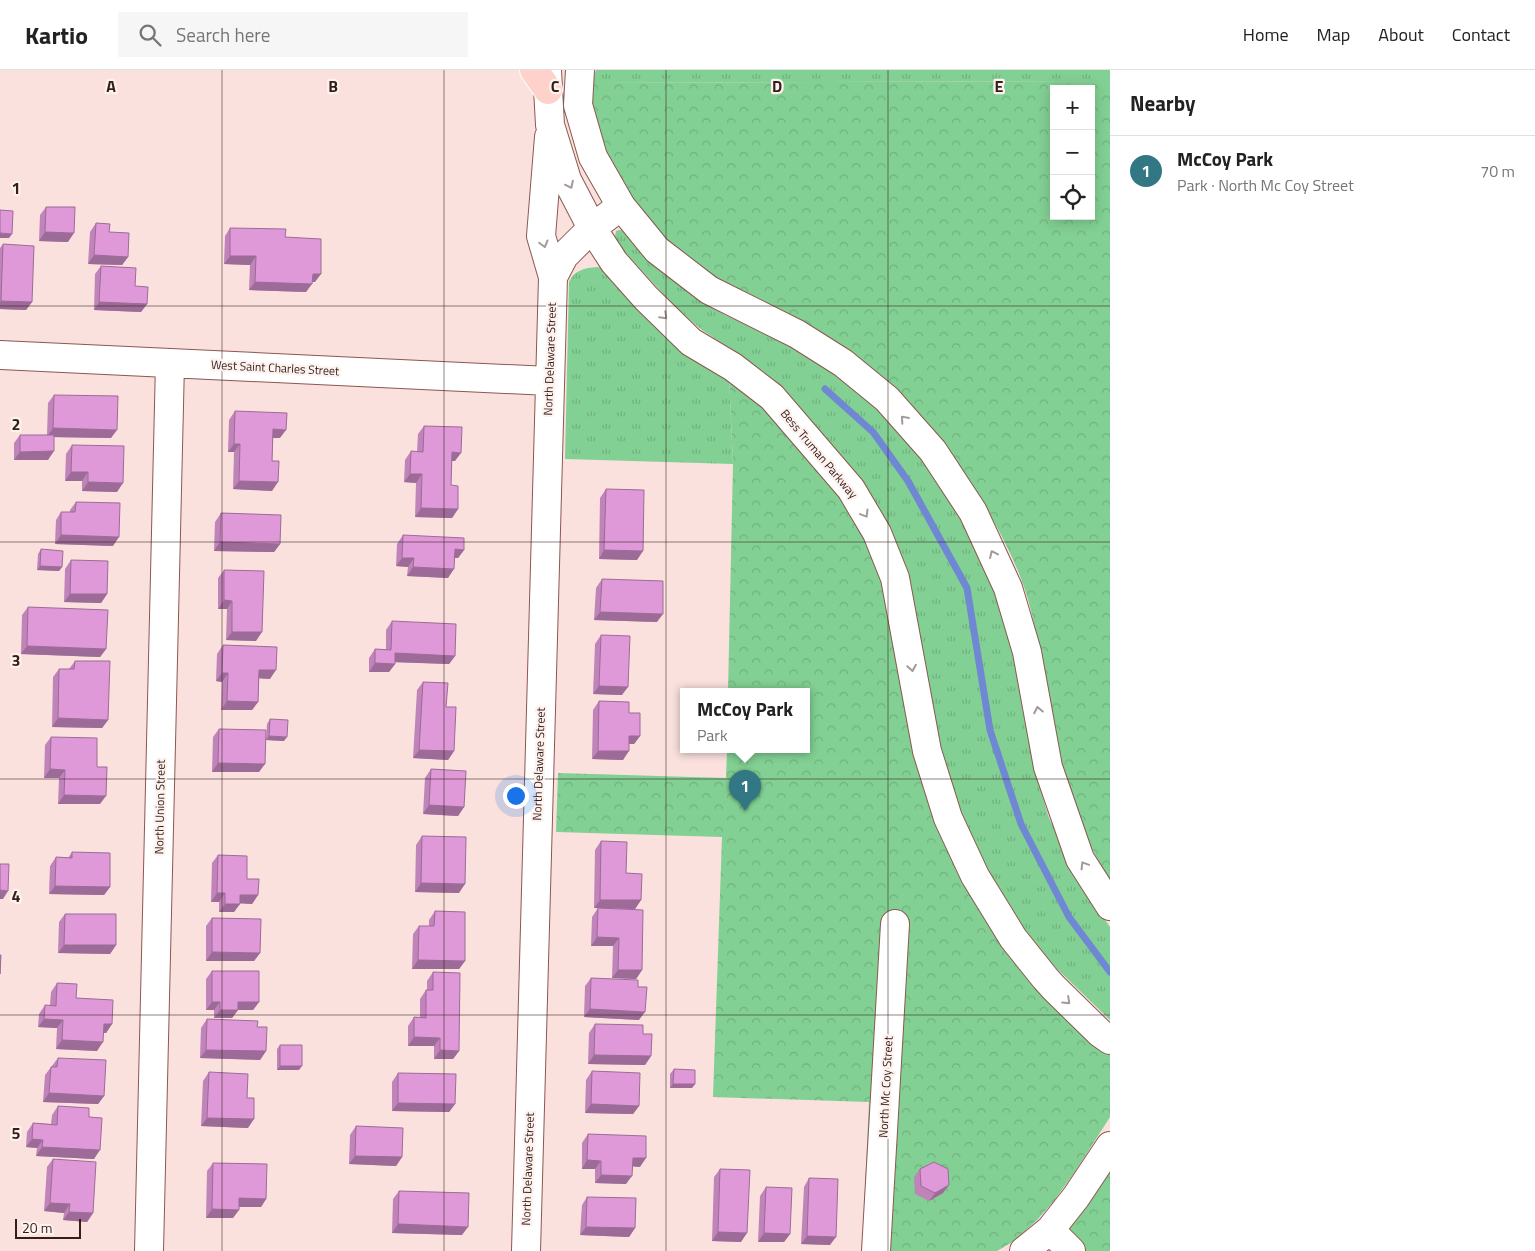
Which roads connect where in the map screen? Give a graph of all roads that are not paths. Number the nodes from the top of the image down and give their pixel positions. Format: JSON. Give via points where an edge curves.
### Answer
{"nodes":[{"id":1,"x":580,"y":70,"type":"edge"},
{"id":2,"x":543,"y":77,"type":"edge"},
{"id":3,"x":550,"y":126,"type":"junction"},
{"id":4,"x":621,"y":206,"type":"junction"},
{"id":5,"x":592,"y":228,"type":"junction"},
{"id":6,"x":553,"y":277,"type":"junction"},
{"id":7,"x":0,"y":355,"type":"edge"},
{"id":8,"x":170,"y":363,"type":"junction"},
{"id":9,"x":549,"y":381,"type":"junction"},
{"id":10,"x":1110,"y":906,"type":"edge"},
{"id":11,"x":895,"y":924,"type":"dead end"},
{"id":12,"x":1110,"y":1040,"type":"edge"},
{"id":13,"x":1110,"y":1146,"type":"edge"},
{"id":14,"x":1050,"y":1230,"type":"junction"},
{"id":15,"x":149,"y":1251,"type":"edge"},
{"id":16,"x":526,"y":1251,"type":"edge"},
{"id":17,"x":876,"y":1251,"type":"edge"},
{"id":18,"x":1024,"y":1251,"type":"edge"},
{"id":19,"x":1071,"y":1251,"type":"edge"}],
"edges":[{"from":1,"to":4,"type":"street","via":[[578,105],[593,156]]},
{"from":2,"to":3,"type":"street","name":"Bess Truman Parkway"},
{"from":3,"to":5,"type":"street","name":"Bess Truman Parkway","one_way":true,"via":[[567,180]]},
{"from":3,"to":6,"type":"street","name":"North Delaware Street","one_way":true,"via":[[541,236]]},
{"from":4,"to":5,"type":"street","name":"North Delaware Street"},
{"from":10,"to":4,"type":"street","one_way":true,"via":[[1080,859],[1048,766],[1027,652],[1008,588],[973,512],[933,451],[887,399],[843,363],[797,334],[709,290],[657,250]]},
{"from":5,"to":6,"type":"street","name":"North Delaware Street","via":[[564,256]]},
{"from":5,"to":12,"type":"street","name":"Bess Truman Parkway","one_way":true,"via":[[614,262],[646,298],[691,342],[733,367],[772,397],[851,489],[877,533],[895,578],[927,751],[948,818],[974,876],[1013,938],[1045,978]]},
{"from":6,"to":9,"type":"street","name":"North Delaware Street"},
{"from":7,"to":8,"type":"street","name":"West Saint Charles Street"},
{"from":8,"to":9,"type":"street","name":"West Saint Charles Street"},
{"from":8,"to":15,"type":"street","name":"North Union Street"},
{"from":9,"to":16,"type":"street","name":"North Delaware Street"},
{"from":11,"to":17,"type":"street","name":"North Mc Coy Street"},
{"from":13,"to":14,"type":"street"},
{"from":14,"to":18,"type":"street"},
{"from":14,"to":19,"type":"street"}]}
